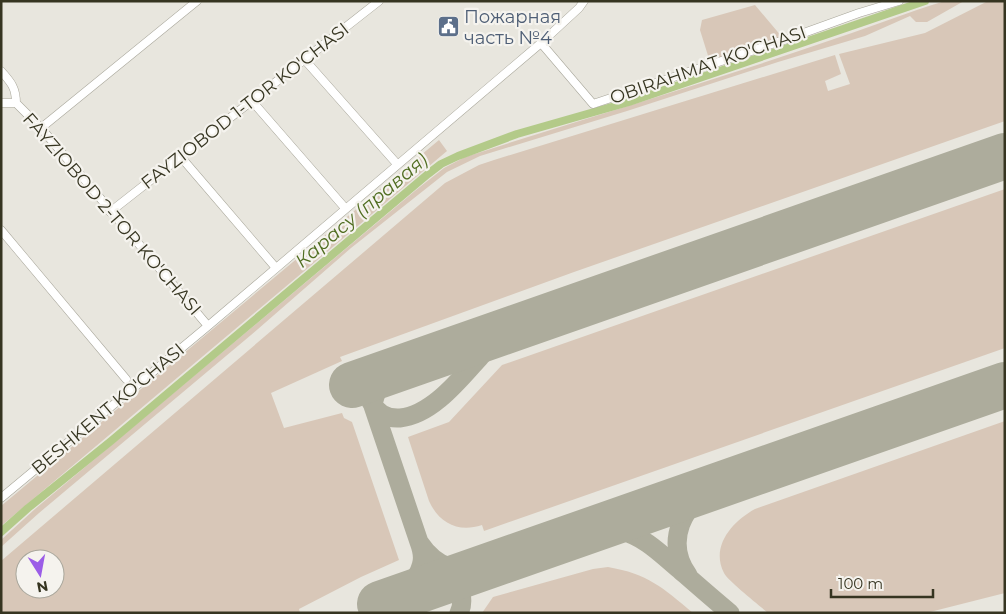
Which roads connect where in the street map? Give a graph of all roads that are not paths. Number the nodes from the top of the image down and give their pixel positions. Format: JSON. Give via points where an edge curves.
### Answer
{"nodes":[{"id":1,"x":197,"y":1,"type":"edge"},
{"id":2,"x":379,"y":1,"type":"edge"},
{"id":3,"x":899,"y":1,"type":"edge"},
{"id":4,"x":584,"y":3,"type":"edge"},
{"id":5,"x":541,"y":43,"type":"junction"},
{"id":6,"x":304,"y":59,"type":"junction"},
{"id":7,"x":1,"y":71,"type":"edge"},
{"id":8,"x":251,"y":100,"type":"junction"},
{"id":9,"x":1,"y":103,"type":"edge"},
{"id":10,"x":16,"y":103,"type":"junction"},
{"id":11,"x":41,"y":128,"type":"junction"},
{"id":12,"x":180,"y":156,"type":"junction"},
{"id":13,"x":398,"y":164,"type":"junction"},
{"id":14,"x":345,"y":208,"type":"junction"},
{"id":15,"x":110,"y":212,"type":"junction"},
{"id":16,"x":1,"y":230,"type":"edge"},
{"id":17,"x":276,"y":268,"type":"junction"},
{"id":18,"x":208,"y":326,"type":"junction"},
{"id":19,"x":126,"y":379,"type":"dead end"},
{"id":20,"x":1,"y":498,"type":"edge"}],
"edges":[{"from":1,"to":11,"type":"street"},
{"from":2,"to":6,"type":"street","name":"FAYZIOBOD 1-TOR KO'CHASI"},
{"from":3,"to":5,"type":"street","name":"OBIRAHMAT KO'CHASI","via":[[593,104]]},
{"from":4,"to":5,"type":"street","name":"BESHKENT KO'CHASI"},
{"from":5,"to":13,"type":"street","name":"BESHKENT KO'CHASI"},
{"from":6,"to":8,"type":"street","name":"FAYZIOBOD 1-TOR KO'CHASI"},
{"from":6,"to":13,"type":"street"},
{"from":7,"to":10,"type":"street","via":[[12,83]]},
{"from":8,"to":12,"type":"street","name":"FAYZIOBOD 1-TOR KO'CHASI"},
{"from":8,"to":14,"type":"street"},
{"from":9,"to":10,"type":"street"},
{"from":10,"to":11,"type":"street","name":"FAYZIOBOD 2-TOR KO'CHASI"},
{"from":11,"to":15,"type":"street","name":"FAYZIOBOD 2-TOR KO'CHASI"},
{"from":12,"to":15,"type":"street","name":"FAYZIOBOD 1-TOR KO'CHASI"},
{"from":12,"to":17,"type":"street"},
{"from":13,"to":14,"type":"street","name":"BESHKENT KO'CHASI"},
{"from":14,"to":17,"type":"street","name":"BESHKENT KO'CHASI"},
{"from":15,"to":18,"type":"street","name":"FAYZIOBOD 2-TOR KO'CHASI"},
{"from":16,"to":19,"type":"street"},
{"from":17,"to":18,"type":"street","name":"BESHKENT KO'CHASI"},
{"from":18,"to":20,"type":"street","name":"BESHKENT KO'CHASI"}]}
